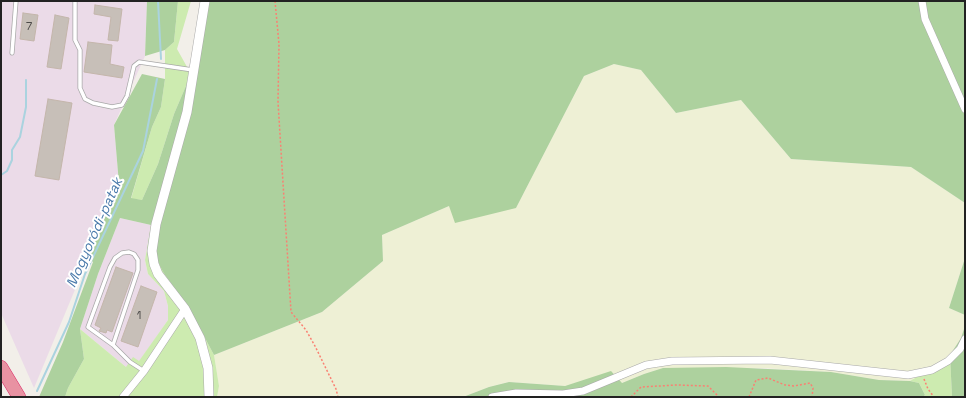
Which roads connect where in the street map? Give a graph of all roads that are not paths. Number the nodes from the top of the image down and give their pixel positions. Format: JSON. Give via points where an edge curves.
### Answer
{"nodes":[{"id":1,"x":16,"y":1,"type":"edge"},
{"id":2,"x":75,"y":1,"type":"edge"},
{"id":3,"x":205,"y":1,"type":"edge"},
{"id":4,"x":922,"y":1,"type":"edge"},
{"id":5,"x":12,"y":53,"type":"dead end"},
{"id":6,"x":193,"y":70,"type":"junction"},
{"id":7,"x":965,"y":109,"type":"edge"},
{"id":8,"x":185,"y":309,"type":"junction"},
{"id":9,"x":965,"y":339,"type":"edge"},
{"id":10,"x":113,"y":345,"type":"junction"},
{"id":11,"x":1,"y":367,"type":"edge"},
{"id":12,"x":1,"y":371,"type":"edge"},
{"id":13,"x":144,"y":371,"type":"junction"},
{"id":14,"x":11,"y":397,"type":"edge"},
{"id":15,"x":19,"y":397,"type":"edge"},
{"id":16,"x":123,"y":397,"type":"edge"},
{"id":17,"x":209,"y":397,"type":"edge"},
{"id":18,"x":492,"y":397,"type":"edge"}],
"edges":[{"from":1,"to":5,"type":"lane"},
{"from":2,"to":6,"type":"lane","via":[[75,40],[80,50],[80,88],[85,99],[93,104],[112,107],[122,105],[127,96],[134,66],[140,62]]},
{"from":3,"to":6,"type":"street"},
{"from":4,"to":7,"type":"street","via":[[925,19]]},
{"from":6,"to":8,"type":"street","via":[[187,112],[156,224],[152,251],[158,274]]},
{"from":8,"to":13,"type":"street"},
{"from":8,"to":17,"type":"street","via":[[204,349]]},
{"from":9,"to":18,"type":"street","via":[[960,349],[948,361],[921,373],[901,374],[770,360],[672,361],[646,365],[583,391],[563,394],[516,393]]},
{"from":10,"to":10,"type":"lane","via":[[138,270],[138,260],[129,252],[115,258],[110,267],[88,327]]},
{"from":10,"to":13,"type":"lane","via":[[130,362]]},
{"from":11,"to":15,"type":"highway"},
{"from":12,"to":14,"type":"highway"},
{"from":13,"to":16,"type":"street"}]}
